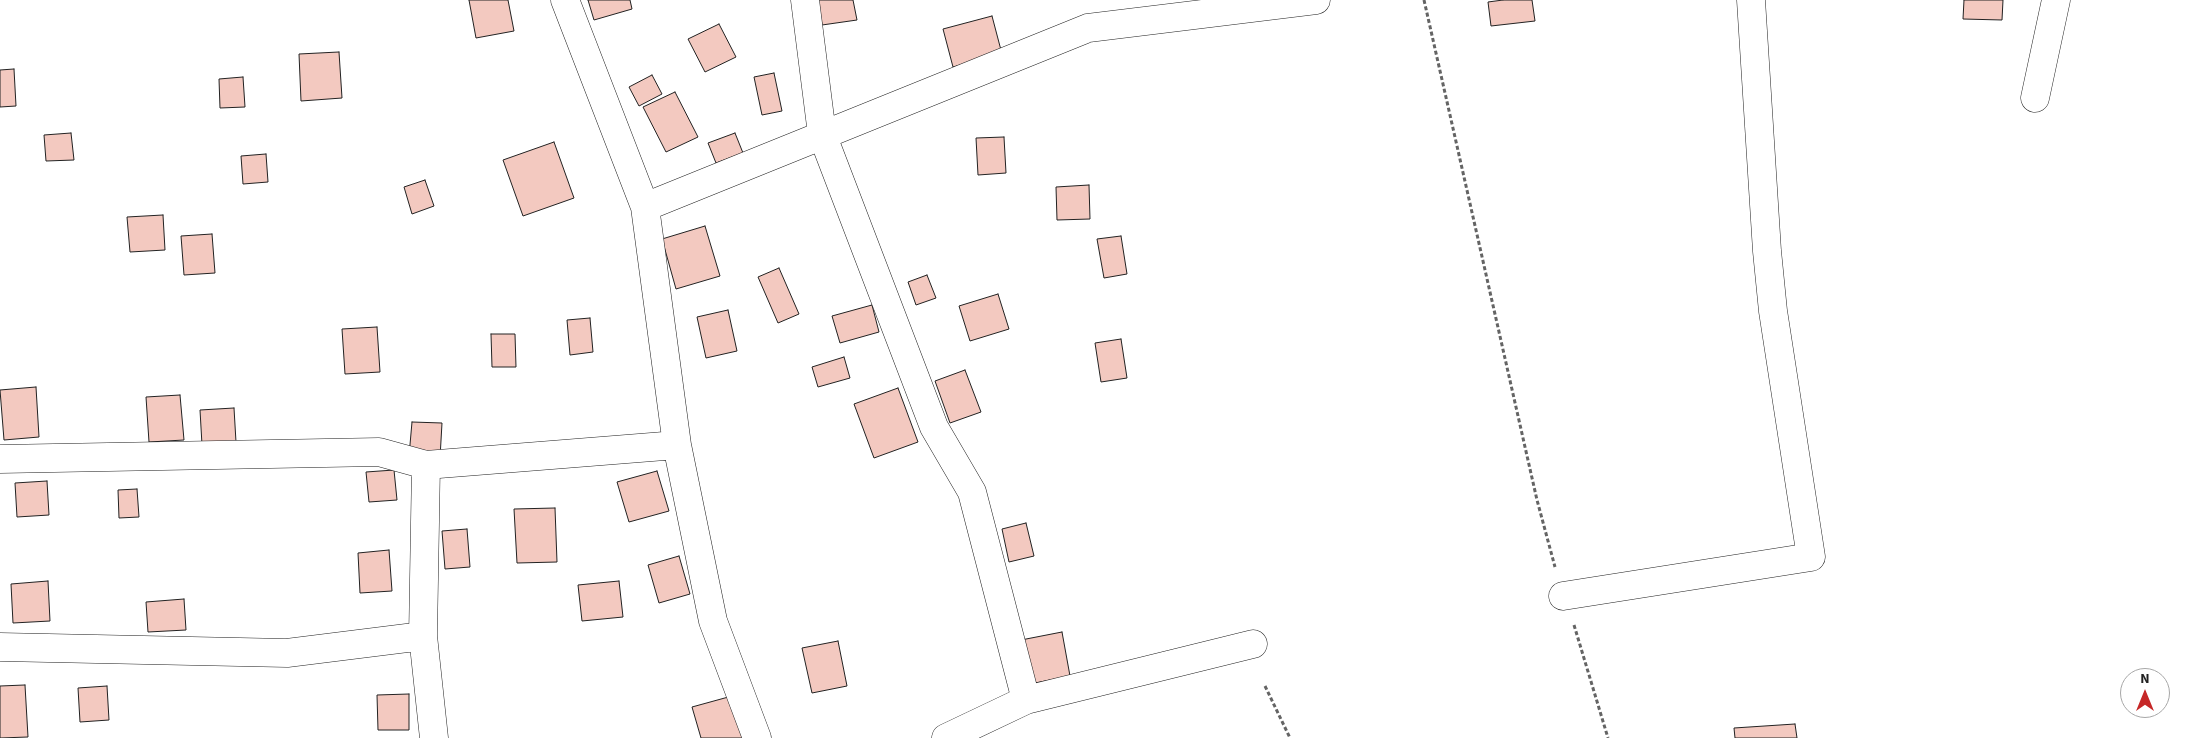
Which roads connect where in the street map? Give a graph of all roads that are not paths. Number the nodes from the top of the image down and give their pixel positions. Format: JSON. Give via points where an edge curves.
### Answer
{"nodes":[{"id":1,"x":565,"y":0,"type":"edge"},
{"id":2,"x":805,"y":0,"type":"edge"},
{"id":3,"x":1316,"y":0,"type":"edge"},
{"id":4,"x":1751,"y":0,"type":"edge"},
{"id":5,"x":2056,"y":0,"type":"edge"},
{"id":6,"x":2036,"y":98,"type":"dead end"},
{"id":7,"x":822,"y":134,"type":"junction"},
{"id":8,"x":645,"y":207,"type":"junction"},
{"id":9,"x":677,"y":445,"type":"junction"},
{"id":10,"x":0,"y":459,"type":"edge"},
{"id":11,"x":426,"y":466,"type":"junction"},
{"id":12,"x":1563,"y":596,"type":"road end"},
{"id":13,"x":423,"y":636,"type":"junction"},
{"id":14,"x":1253,"y":644,"type":"dead end"},
{"id":15,"x":0,"y":646,"type":"edge"},
{"id":16,"x":1026,"y":700,"type":"junction"},
{"id":17,"x":434,"y":738,"type":"edge"},
{"id":18,"x":757,"y":738,"type":"edge"},
{"id":19,"x":946,"y":738,"type":"edge"}],
"edges":[{"from":1,"to":8,"type":"street"},
{"from":2,"to":7,"type":"street"},
{"from":3,"to":7,"type":"street","via":[[1088,28]]},
{"from":4,"to":12,"type":"street","via":[[1767,251],[1811,556]]},
{"from":5,"to":6,"type":"street"},
{"from":7,"to":8,"type":"street"},
{"from":7,"to":16,"type":"street","via":[[934,427],[972,492]]},
{"from":8,"to":9,"type":"street"},
{"from":9,"to":11,"type":"street"},
{"from":9,"to":18,"type":"street","via":[[713,621]]},
{"from":10,"to":11,"type":"street","via":[[379,452]]},
{"from":11,"to":13,"type":"street"},
{"from":13,"to":15,"type":"street","via":[[287,653]]},
{"from":13,"to":17,"type":"street"},
{"from":14,"to":16,"type":"street"},
{"from":16,"to":19,"type":"street"}]}
